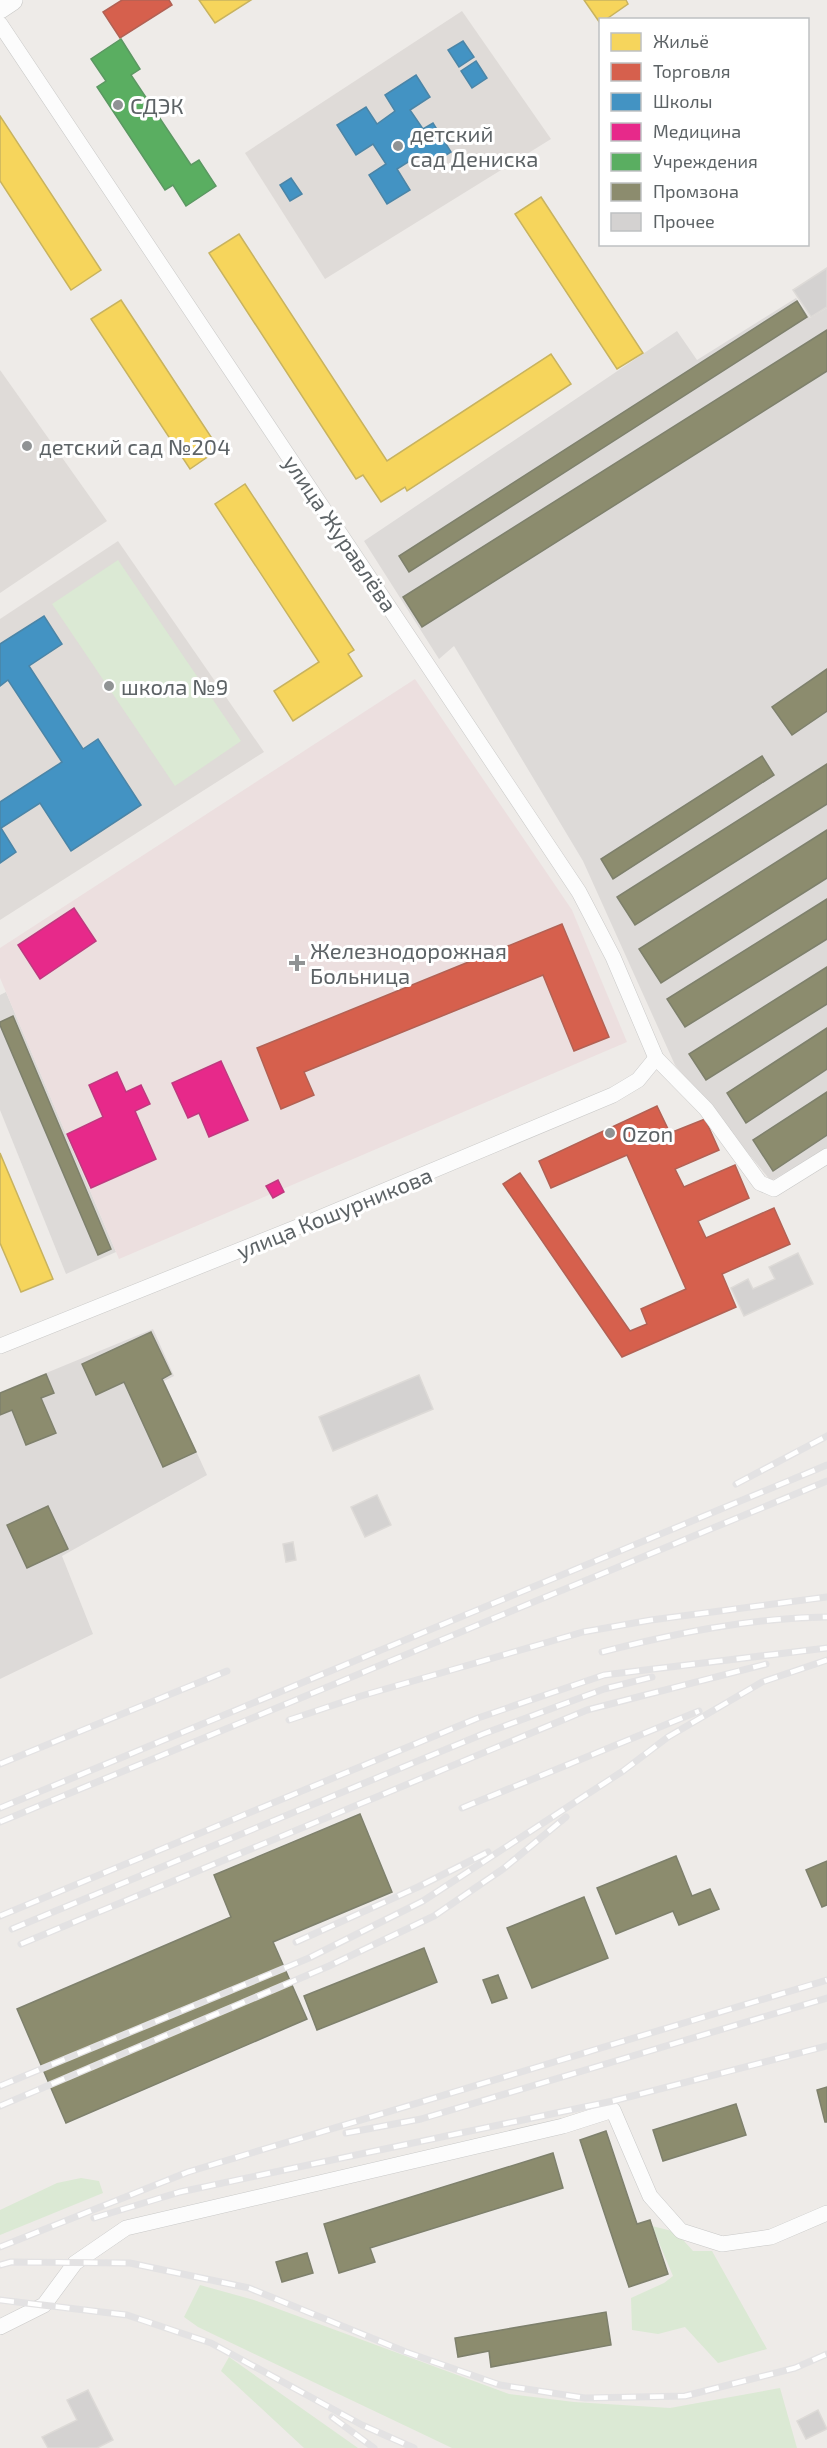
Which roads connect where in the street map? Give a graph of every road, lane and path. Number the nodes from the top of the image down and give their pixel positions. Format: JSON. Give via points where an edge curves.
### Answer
{"nodes":[{"id":1,"x":12,"y":0,"type":"edge"},
{"id":2,"x":0,"y":8,"type":"edge"},
{"id":3,"x":0,"y":24,"type":"edge"},
{"id":4,"x":656,"y":1058,"type":"junction"},
{"id":5,"x":827,"y":1156,"type":"edge"},
{"id":6,"x":0,"y":1346,"type":"edge"},
{"id":7,"x":827,"y":2214,"type":"edge"},
{"id":8,"x":0,"y":2327,"type":"edge"}],
"edges":[{"from":1,"to":2,"type":"street"},
{"from":3,"to":4,"type":"street","name":"улица Журавлёва","via":[[579,892],[613,957]]},
{"from":4,"to":5,"type":"street","via":[[706,1109],[760,1183],[774,1189]]},
{"from":4,"to":6,"type":"street","name":"улица Кошурникова","via":[[638,1080],[613,1095],[458,1162]]},
{"from":7,"to":8,"type":"street","via":[[771,2237],[722,2244],[681,2231],[650,2196],[613,2109],[563,2126],[126,2228],[75,2263],[44,2306]]}]}
